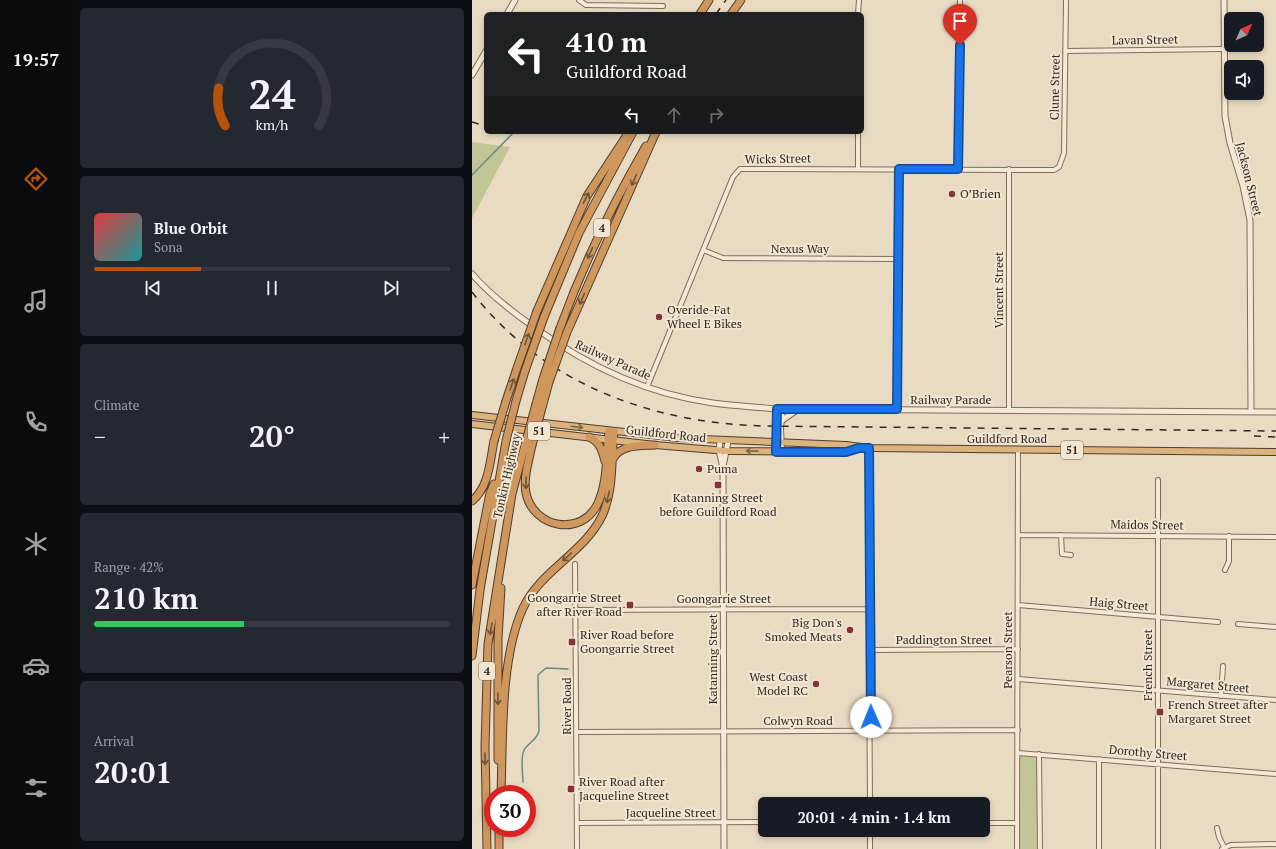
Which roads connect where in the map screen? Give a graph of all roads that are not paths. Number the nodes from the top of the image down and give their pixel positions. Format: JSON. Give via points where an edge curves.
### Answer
{"nodes":[{"id":1,"x":515,"y":0,"type":"edge"},
{"id":2,"x":709,"y":0,"type":"edge"},
{"id":3,"x":741,"y":0,"type":"edge"},
{"id":4,"x":858,"y":0,"type":"edge"},
{"id":5,"x":960,"y":0,"type":"edge"},
{"id":6,"x":1066,"y":0,"type":"edge"},
{"id":7,"x":1224,"y":0,"type":"edge"},
{"id":8,"x":580,"y":1,"type":"edge"},
{"id":9,"x":663,"y":6,"type":"dead end"},
{"id":10,"x":508,"y":12,"type":"edge"},
{"id":11,"x":701,"y":12,"type":"edge"},
{"id":12,"x":732,"y":12,"type":"edge"},
{"id":13,"x":858,"y":12,"type":"edge"},
{"id":14,"x":1223,"y":49,"type":"junction"},
{"id":15,"x":1066,"y":51,"type":"junction"},
{"id":16,"x":484,"y":54,"type":"edge"},
{"id":17,"x":472,"y":75,"type":"edge"},
{"id":18,"x":628,"y":134,"type":"edge"},
{"id":19,"x":632,"y":134,"type":"edge"},
{"id":20,"x":654,"y":134,"type":"edge"},
{"id":21,"x":654,"y":134,"type":"edge"},
{"id":22,"x":858,"y":134,"type":"edge"},
{"id":23,"x":858,"y":168,"type":"junction"},
{"id":24,"x":899,"y":169,"type":"junction"},
{"id":25,"x":958,"y":169,"type":"junction"},
{"id":26,"x":1009,"y":169,"type":"junction"},
{"id":27,"x":1054,"y":170,"type":"joint"},
{"id":28,"x":703,"y":250,"type":"junction"},
{"id":29,"x":898,"y":259,"type":"junction"},
{"id":30,"x":472,"y":274,"type":"edge"},
{"id":31,"x":564,"y":330,"type":"junction"},
{"id":32,"x":647,"y":387,"type":"junction"},
{"id":33,"x":780,"y":409,"type":"junction"},
{"id":34,"x":800,"y":409,"type":"junction"},
{"id":35,"x":897,"y":409,"type":"junction"},
{"id":36,"x":1009,"y":410,"type":"junction"},
{"id":37,"x":1251,"y":412,"type":"junction"},
{"id":38,"x":1276,"y":412,"type":"edge"},
{"id":39,"x":472,"y":415,"type":"edge"},
{"id":40,"x":781,"y":421,"type":"junction"},
{"id":41,"x":472,"y":424,"type":"edge"},
{"id":42,"x":611,"y":435,"type":"junction"},
{"id":43,"x":589,"y":437,"type":"junction"},
{"id":44,"x":720,"y":441,"type":"junction"},
{"id":45,"x":728,"y":442,"type":"junction"},
{"id":46,"x":779,"y":443,"type":"junction"},
{"id":47,"x":528,"y":445,"type":"junction"},
{"id":48,"x":656,"y":445,"type":"junction"},
{"id":49,"x":859,"y":448,"type":"junction"},
{"id":50,"x":869,"y":448,"type":"junction"},
{"id":51,"x":719,"y":450,"type":"junction"},
{"id":52,"x":1018,"y":450,"type":"junction"},
{"id":53,"x":727,"y":451,"type":"junction"},
{"id":54,"x":779,"y":452,"type":"junction"},
{"id":55,"x":1276,"y":452,"type":"edge"},
{"id":56,"x":609,"y":464,"type":"junction"},
{"id":57,"x":723,"y":468,"type":"junction"},
{"id":58,"x":499,"y":473,"type":"junction"},
{"id":59,"x":1158,"y":480,"type":"dead end"},
{"id":60,"x":472,"y":501,"type":"edge"},
{"id":61,"x":1018,"y":534,"type":"junction"},
{"id":62,"x":1061,"y":535,"type":"junction"},
{"id":63,"x":1158,"y":536,"type":"junction"},
{"id":64,"x":1229,"y":536,"type":"junction"},
{"id":65,"x":1276,"y":536,"type":"edge"},
{"id":66,"x":504,"y":548,"type":"junction"},
{"id":67,"x":1071,"y":555,"type":"dead end"},
{"id":68,"x":575,"y":564,"type":"dead end"},
{"id":69,"x":1225,"y":570,"type":"dead end"},
{"id":70,"x":472,"y":585,"type":"edge"},
{"id":71,"x":1018,"y":605,"type":"junction"},
{"id":72,"x":723,"y":609,"type":"junction"},
{"id":73,"x":871,"y":609,"type":"junction"},
{"id":74,"x":576,"y":610,"type":"junction"},
{"id":75,"x":1158,"y":617,"type":"junction"},
{"id":76,"x":1218,"y":622,"type":"dead end"},
{"id":77,"x":1238,"y":624,"type":"dead end"},
{"id":78,"x":1276,"y":628,"type":"edge"},
{"id":79,"x":1018,"y":649,"type":"junction"},
{"id":80,"x":869,"y":650,"type":"junction"},
{"id":81,"x":472,"y":656,"type":"edge"},
{"id":82,"x":1223,"y":666,"type":"dead end"},
{"id":83,"x":1018,"y":679,"type":"junction"},
{"id":84,"x":1158,"y":691,"type":"junction"},
{"id":85,"x":1221,"y":696,"type":"junction"},
{"id":86,"x":1276,"y":700,"type":"edge"},
{"id":87,"x":1018,"y":730,"type":"junction"},
{"id":88,"x":723,"y":731,"type":"junction"},
{"id":89,"x":871,"y":731,"type":"junction"},
{"id":90,"x":577,"y":732,"type":"junction"},
{"id":91,"x":1018,"y":753,"type":"junction"},
{"id":92,"x":1039,"y":754,"type":"junction"},
{"id":93,"x":1099,"y":759,"type":"junction"},
{"id":94,"x":1159,"y":765,"type":"junction"},
{"id":95,"x":1276,"y":774,"type":"edge"},
{"id":96,"x":500,"y":785,"type":"edge"},
{"id":97,"x":501,"y":785,"type":"edge"},
{"id":98,"x":870,"y":797,"type":"edge"},
{"id":99,"x":724,"y":822,"type":"junction"},
{"id":100,"x":758,"y":822,"type":"edge"},
{"id":101,"x":577,"y":823,"type":"junction"},
{"id":102,"x":990,"y":823,"type":"edge"},
{"id":103,"x":1017,"y":823,"type":"junction"},
{"id":104,"x":1217,"y":828,"type":"dead end"},
{"id":105,"x":499,"y":837,"type":"edge"},
{"id":106,"x":870,"y":837,"type":"edge"},
{"id":107,"x":1276,"y":844,"type":"edge"},
{"id":108,"x":1223,"y":848,"type":"edge"},
{"id":109,"x":487,"y":849,"type":"edge"},
{"id":110,"x":499,"y":849,"type":"edge"},
{"id":111,"x":577,"y":849,"type":"edge"},
{"id":112,"x":724,"y":849,"type":"edge"},
{"id":113,"x":870,"y":849,"type":"edge"},
{"id":114,"x":1017,"y":849,"type":"edge"},
{"id":115,"x":1040,"y":849,"type":"edge"},
{"id":116,"x":1099,"y":849,"type":"edge"},
{"id":117,"x":1158,"y":849,"type":"edge"}],
"edges":[{"from":1,"to":10,"type":"street"},
{"from":2,"to":11,"type":"highway"},
{"from":3,"to":12,"type":"highway"},
{"from":4,"to":13,"type":"street"},
{"from":5,"to":25,"type":"street"},
{"from":6,"to":15,"type":"street","name":"Clune Street"},
{"from":7,"to":14,"type":"street","name":"Jackson Street"},
{"from":8,"to":9,"type":"street","via":[[591,6]]},
{"from":14,"to":15,"type":"street","name":"Lavan Street"},
{"from":14,"to":37,"type":"street","name":"Jackson Street","via":[[1225,116],[1250,220]]},
{"from":15,"to":27,"type":"street","name":"Clune Street","via":[[1064,153],[1061,166]]},
{"from":16,"to":17,"type":"street"},
{"from":60,"to":18,"type":"highway","one_way":true,"bridge":true,"via":[[481,492],[486,478],[506,401],[537,311],[587,196]]},
{"from":19,"to":58,"type":"highway","name":"Tonkin Highway","number":"4","bridge":true,"via":[[579,233],[544,317],[516,401]]},
{"from":20,"to":31,"type":"highway","name":"Tonkin Highway","number":"4","one_way":true,"via":[[618,194],[574,289]]},
{"from":21,"to":31,"type":"highway","one_way":true},
{"from":22,"to":23,"type":"street"},
{"from":23,"to":24,"type":"street","name":"Wicks Street"},
{"from":23,"to":28,"type":"street","name":"Wicks Street","via":[[740,169],[733,177]]},
{"from":24,"to":25,"type":"street","name":"Wicks Street"},
{"from":24,"to":29,"type":"street"},
{"from":25,"to":26,"type":"street","name":"Wicks Street"},
{"from":26,"to":27,"type":"street","name":"Wicks Street"},
{"from":26,"to":36,"type":"street","name":"Vincent Street"},
{"from":28,"to":29,"type":"street","name":"Nexus Way","via":[[723,258]]},
{"from":28,"to":32,"type":"street","name":"Wicks Street"},
{"from":29,"to":35,"type":"street"},
{"from":30,"to":32,"type":"street","name":"Railway Parade","via":[[500,303],[568,352]]},
{"from":31,"to":47,"type":"highway","name":"Tonkin Highway","number":"4","bridge":true,"via":[[546,380]]},
{"from":32,"to":33,"type":"street","name":"Railway Parade","via":[[706,402]]},
{"from":33,"to":34,"type":"street","name":"Railway Parade"},
{"from":33,"to":40,"type":"street"},
{"from":33,"to":46,"type":"street"},
{"from":34,"to":35,"type":"street","name":"Railway Parade"},
{"from":34,"to":40,"type":"street"},
{"from":35,"to":36,"type":"street","name":"Railway Parade"},
{"from":36,"to":37,"type":"street","name":"Railway Parade"},
{"from":37,"to":38,"type":"street","name":"Railway Parade"},
{"from":39,"to":42,"type":"highway","name":"Guildford Road","number":"51","one_way":true},
{"from":40,"to":46,"type":"street"},
{"from":41,"to":43,"type":"highway","name":"Guildford Road","number":"51"},
{"from":42,"to":43,"type":"highway","name":"Guildford Road","number":"51"},
{"from":42,"to":44,"type":"highway","name":"Guildford Road","number":"51"},
{"from":42,"to":48,"type":"highway","name":"Guildford Road","number":"51"},
{"from":42,"to":56,"type":"highway"},
{"from":43,"to":56,"type":"highway","via":[[600,445]]},
{"from":44,"to":45,"type":"highway","name":"Guildford Road","number":"51"},
{"from":44,"to":51,"type":"street","name":"Katanning Street"},
{"from":45,"to":46,"type":"highway","name":"Guildford Road","number":"51"},
{"from":45,"to":53,"type":"street","name":"Katanning Street"},
{"from":46,"to":49,"type":"highway","name":"Guildford Road","number":"51","via":[[846,445]]},
{"from":46,"to":54,"type":"street"},
{"from":47,"to":56,"type":"highway","one_way":true,"via":[[526,492],[533,510],[553,525],[575,524],[593,512]]},
{"from":47,"to":66,"type":"highway","name":"Tonkin Highway","number":"4","via":[[512,494]]},
{"from":48,"to":51,"type":"highway","name":"Guildford Road","number":"51"},
{"from":48,"to":56,"type":"highway","via":[[619,450]]},
{"from":49,"to":50,"type":"highway","name":"Guildford Road","number":"51"},
{"from":49,"to":54,"type":"highway","name":"Guildford Road","number":"51","via":[[846,452]]},
{"from":50,"to":52,"type":"highway","name":"Guildford Road","number":"51"},
{"from":50,"to":73,"type":"street"},
{"from":51,"to":53,"type":"highway","name":"Guildford Road","number":"51"},
{"from":51,"to":57,"type":"street","name":"Katanning Street"},
{"from":52,"to":55,"type":"highway","name":"Guildford Road","number":"51"},
{"from":52,"to":61,"type":"street","name":"Pearson Street"},
{"from":54,"to":53,"type":"highway","name":"Guildford Road","number":"51","one_way":true},
{"from":53,"to":57,"type":"street","name":"Katanning Street"},
{"from":56,"to":97,"type":"highway","one_way":true,"via":[[606,503],[595,529],[543,580],[523,608],[512,644],[508,672]]},
{"from":57,"to":72,"type":"street","name":"Katanning Street"},
{"from":58,"to":70,"type":"highway","name":"Tonkin Highway","via":[[490,493]]},
{"from":58,"to":81,"type":"highway","name":"Tonkin Highway"},
{"from":59,"to":63,"type":"street","name":"French Street"},
{"from":61,"to":62,"type":"street","name":"Maidos Street"},
{"from":61,"to":71,"type":"street","name":"Pearson Street"},
{"from":62,"to":63,"type":"street","name":"Maidos Street"},
{"from":62,"to":67,"type":"street","via":[[1062,554]]},
{"from":63,"to":64,"type":"street","name":"Maidos Street"},
{"from":63,"to":75,"type":"street","name":"French Street"},
{"from":64,"to":65,"type":"street","name":"Maidos Street"},
{"from":64,"to":69,"type":"street","via":[[1229,561]]},
{"from":66,"to":96,"type":"highway","one_way":true,"via":[[498,639]]},
{"from":66,"to":109,"type":"highway","name":"Tonkin Highway","number":"4","one_way":true,"via":[[488,644],[485,746]]},
{"from":68,"to":74,"type":"street","name":"River Road"},
{"from":71,"to":75,"type":"street","name":"Haig Street"},
{"from":71,"to":79,"type":"street","name":"Pearson Street"},
{"from":72,"to":73,"type":"street","name":"Goongarrie Street"},
{"from":72,"to":74,"type":"street","name":"Goongarrie Street"},
{"from":72,"to":88,"type":"street","name":"Katanning Street"},
{"from":73,"to":80,"type":"street"},
{"from":74,"to":90,"type":"street","name":"River Road"},
{"from":75,"to":76,"type":"street","name":"Haig Street"},
{"from":75,"to":84,"type":"street","name":"French Street"},
{"from":77,"to":78,"type":"street"},
{"from":79,"to":80,"type":"street","name":"Paddington Street"},
{"from":79,"to":83,"type":"street","name":"Pearson Street"},
{"from":80,"to":89,"type":"street"},
{"from":82,"to":85,"type":"street"},
{"from":83,"to":84,"type":"street","name":"Margaret Street"},
{"from":83,"to":87,"type":"street","name":"Pearson Street"},
{"from":84,"to":85,"type":"street","name":"Margaret Street"},
{"from":84,"to":94,"type":"street","name":"French Street"},
{"from":85,"to":86,"type":"street","name":"Margaret Street"},
{"from":87,"to":89,"type":"street","name":"Colwyn Road"},
{"from":87,"to":91,"type":"street","name":"Pearson Street"},
{"from":88,"to":89,"type":"street","name":"Colwyn Road"},
{"from":88,"to":90,"type":"street","name":"Colwyn Road"},
{"from":88,"to":99,"type":"street","name":"Katanning Street"},
{"from":89,"to":98,"type":"street"},
{"from":90,"to":101,"type":"street","name":"River Road"},
{"from":91,"to":92,"type":"street","name":"Dorothy Street"},
{"from":91,"to":103,"type":"street","name":"Pearson Street"},
{"from":92,"to":93,"type":"street","name":"Dorothy Street"},
{"from":92,"to":115,"type":"street"},
{"from":93,"to":94,"type":"street","name":"Dorothy Street"},
{"from":93,"to":116,"type":"street"},
{"from":94,"to":95,"type":"street","name":"Dorothy Street"},
{"from":94,"to":117,"type":"street","name":"French Street"},
{"from":99,"to":100,"type":"street","name":"Jacqueline Street"},
{"from":99,"to":101,"type":"street","name":"Jacqueline Street"},
{"from":99,"to":112,"type":"street","name":"Katanning Street"},
{"from":101,"to":111,"type":"street","name":"River Road"},
{"from":102,"to":103,"type":"street"},
{"from":103,"to":114,"type":"street","name":"Pearson Street"},
{"from":104,"to":108,"type":"street"},
{"from":105,"to":110,"type":"highway"},
{"from":106,"to":113,"type":"street"},
{"from":107,"to":108,"type":"street","via":[[1231,845]]}]}
